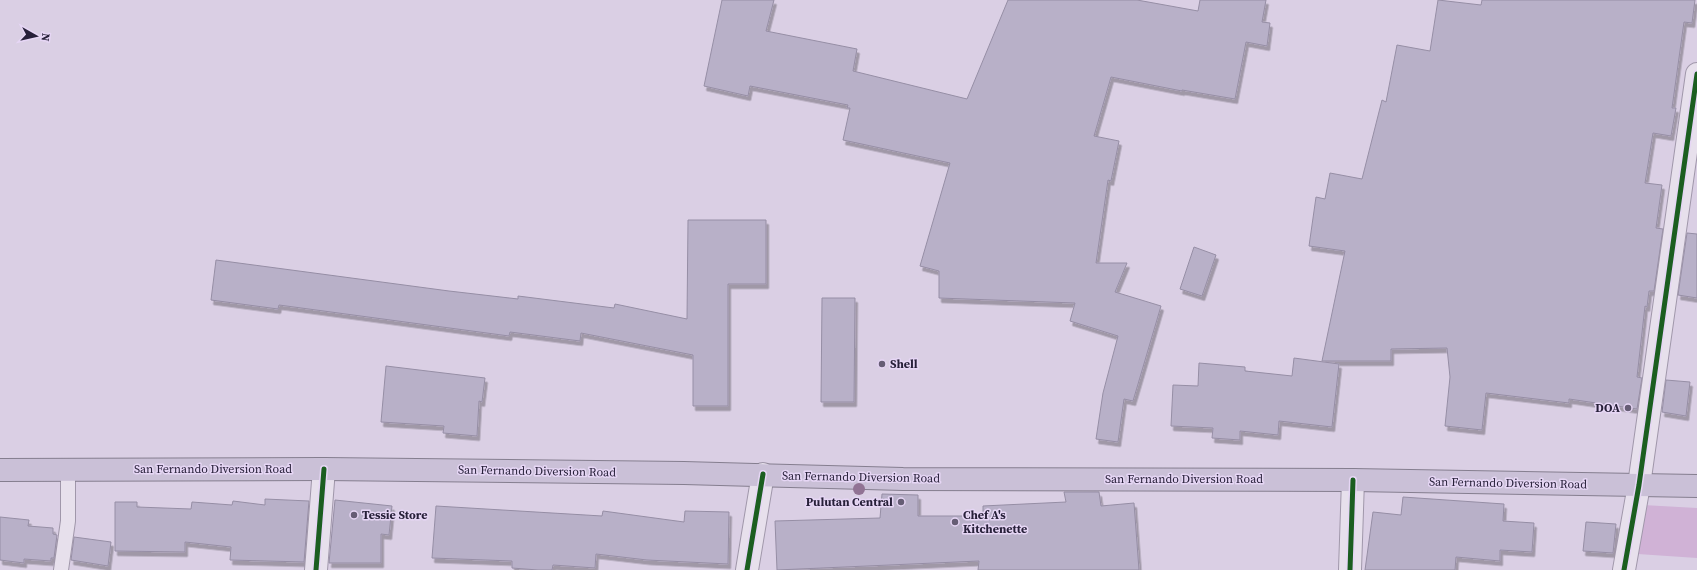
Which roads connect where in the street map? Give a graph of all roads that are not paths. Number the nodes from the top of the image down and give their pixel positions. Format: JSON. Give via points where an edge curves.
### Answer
{"nodes":[{"id":1,"x":1697,"y":74,"type":"edge"},
{"id":2,"x":68,"y":469,"type":"junction"},
{"id":3,"x":324,"y":469,"type":"junction"},
{"id":4,"x":0,"y":470,"type":"edge"},
{"id":5,"x":763,"y":474,"type":"junction"},
{"id":6,"x":1353,"y":480,"type":"junction"},
{"id":7,"x":1640,"y":485,"type":"junction"},
{"id":8,"x":1697,"y":486,"type":"edge"},
{"id":9,"x":61,"y":570,"type":"edge"},
{"id":10,"x":316,"y":570,"type":"edge"},
{"id":11,"x":747,"y":570,"type":"edge"},
{"id":12,"x":1350,"y":570,"type":"edge"},
{"id":13,"x":1624,"y":570,"type":"edge"}],
"edges":[{"from":1,"to":7,"type":"street"},
{"from":2,"to":3,"type":"highway","name":"San Fernando Diversion Road"},
{"from":2,"to":4,"type":"highway","name":"San Fernando Diversion Road"},
{"from":2,"to":9,"type":"lane","via":[[68,521]]},
{"from":3,"to":5,"type":"highway","name":"San Fernando Diversion Road"},
{"from":3,"to":10,"type":"street"},
{"from":5,"to":6,"type":"highway","name":"San Fernando Diversion Road","via":[[903,479]]},
{"from":5,"to":11,"type":"street"},
{"from":6,"to":7,"type":"highway","name":"San Fernando Diversion Road"},
{"from":6,"to":12,"type":"street"},
{"from":7,"to":8,"type":"highway","name":"San Fernando Diversion Road"},
{"from":7,"to":13,"type":"street"}]}
